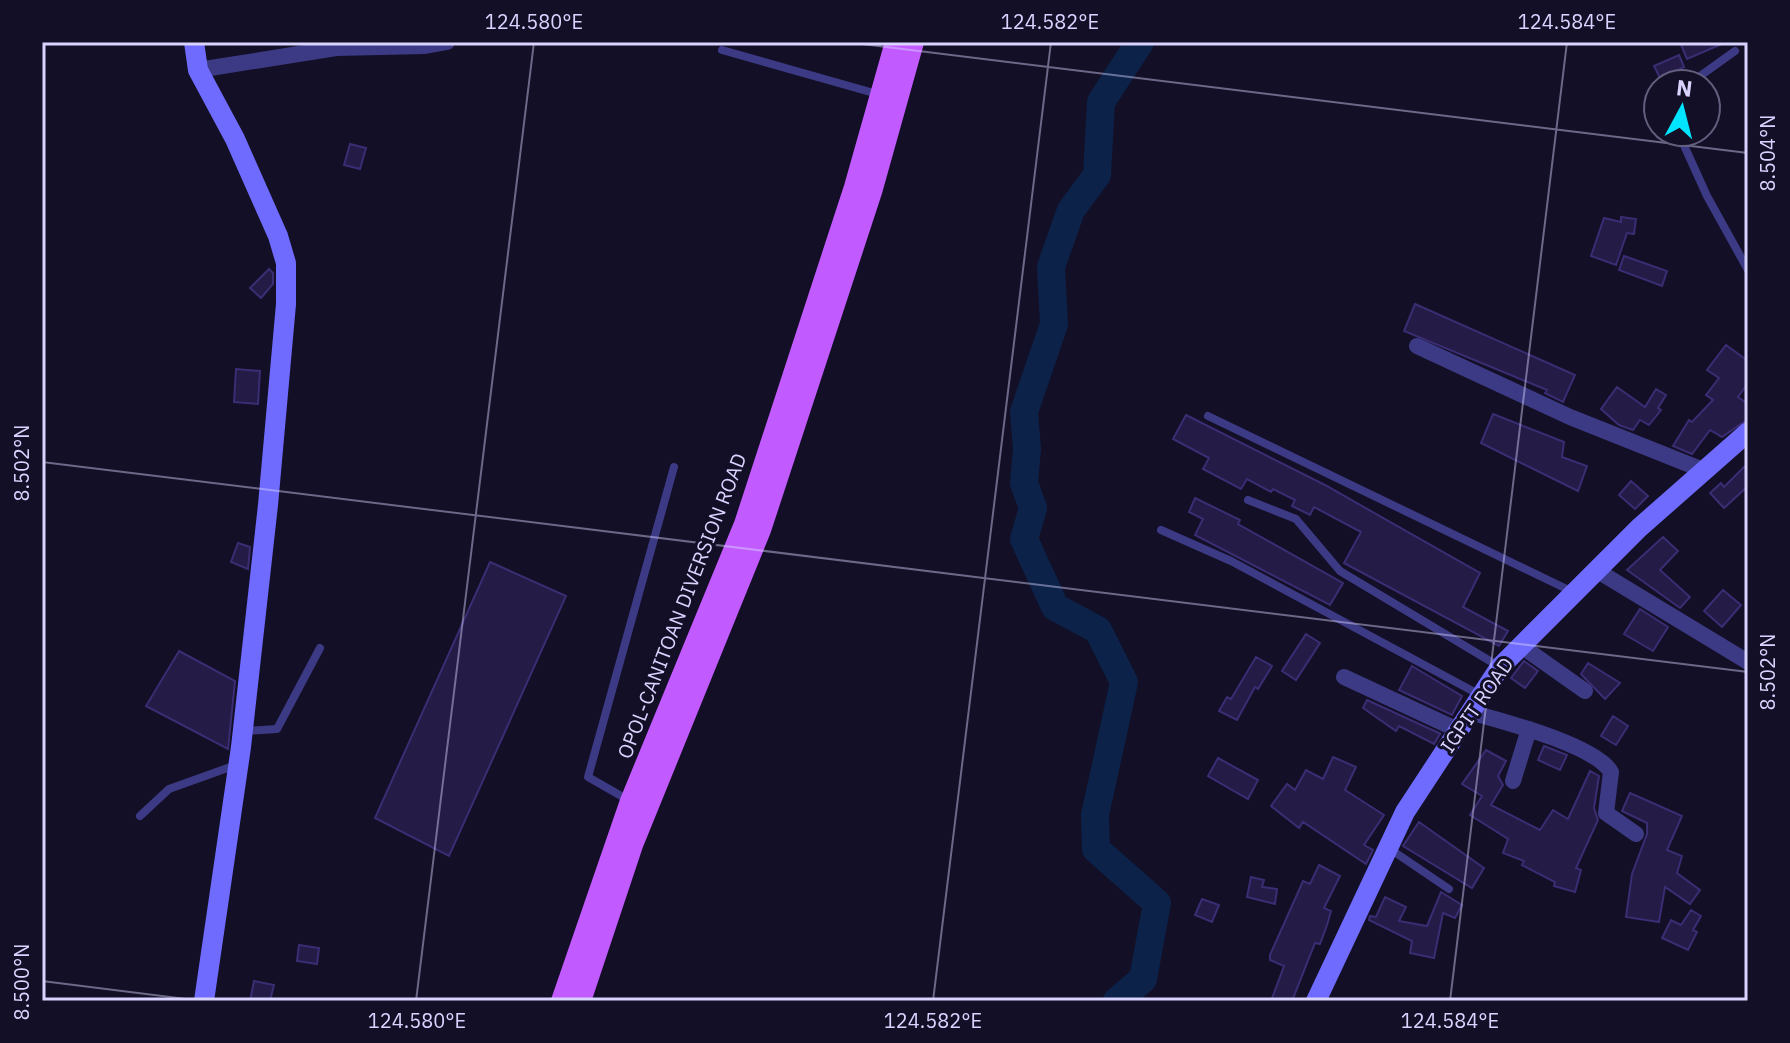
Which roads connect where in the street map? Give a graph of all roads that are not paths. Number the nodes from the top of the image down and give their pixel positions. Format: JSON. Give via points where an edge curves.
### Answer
{"nodes":[{"id":1,"x":194,"y":42,"type":"edge"},
{"id":2,"x":447,"y":42,"type":"edge"},
{"id":3,"x":895,"y":42,"type":"edge"},
{"id":4,"x":914,"y":42,"type":"edge"},
{"id":5,"x":722,"y":50,"type":"dead end"},
{"id":6,"x":1735,"y":51,"type":"dead end"},
{"id":7,"x":1711,"y":68,"type":"edge"},
{"id":8,"x":198,"y":70,"type":"junction"},
{"id":9,"x":881,"y":96,"type":"junction"},
{"id":10,"x":1685,"y":148,"type":"edge"},
{"id":11,"x":1748,"y":270,"type":"edge"},
{"id":12,"x":1417,"y":346,"type":"dead end"},
{"id":13,"x":1208,"y":416,"type":"dead end"},
{"id":14,"x":1748,"y":432,"type":"edge"},
{"id":15,"x":674,"y":467,"type":"dead end"},
{"id":16,"x":1703,"y":470,"type":"junction"},
{"id":17,"x":1248,"y":500,"type":"dead end"},
{"id":18,"x":1161,"y":530,"type":"dead end"},
{"id":19,"x":1596,"y":570,"type":"junction"},
{"id":20,"x":1574,"y":593,"type":"junction"},
{"id":21,"x":1520,"y":645,"type":"junction"},
{"id":22,"x":320,"y":648,"type":"dead end"},
{"id":23,"x":1748,"y":662,"type":"edge"},
{"id":24,"x":1500,"y":667,"type":"junction"},
{"id":25,"x":1344,"y":677,"type":"dead end"},
{"id":26,"x":1585,"y":691,"type":"dead end"},
{"id":27,"x":1476,"y":704,"type":"junction"},
{"id":28,"x":1529,"y":729,"type":"junction"},
{"id":29,"x":1458,"y":730,"type":"junction"},
{"id":30,"x":243,"y":731,"type":"junction"},
{"id":31,"x":239,"y":765,"type":"junction"},
{"id":32,"x":1513,"y":781,"type":"dead end"},
{"id":33,"x":630,"y":801,"type":"junction"},
{"id":34,"x":140,"y":816,"type":"dead end"},
{"id":35,"x":1636,"y":834,"type":"dead end"},
{"id":36,"x":1386,"y":847,"type":"junction"},
{"id":37,"x":1449,"y":889,"type":"dead end"},
{"id":38,"x":204,"y":1001,"type":"edge"},
{"id":39,"x":561,"y":1001,"type":"edge"},
{"id":40,"x":581,"y":1001,"type":"edge"},
{"id":41,"x":1316,"y":1001,"type":"edge"}],
"edges":[{"from":1,"to":8,"type":"street"},
{"from":2,"to":8,"type":"street","via":[[336,48]]},
{"from":3,"to":9,"type":"main road","name":"OPOL-CANITOAN DIVERSION ROAD"},
{"from":4,"to":40,"type":"main road","name":"OPOL-CANITOAN DIVERSION ROAD","via":[[872,192],[761,530],[633,845]]},
{"from":5,"to":9,"type":"lane"},
{"from":6,"to":7,"type":"lane"},
{"from":8,"to":30,"type":"street","via":[[235,139],[286,263],[268,505]]},
{"from":9,"to":33,"type":"main road","name":"OPOL-CANITOAN DIVERSION ROAD","via":[[744,524]]},
{"from":10,"to":11,"type":"lane"},
{"from":12,"to":16,"type":"street","via":[[1570,417]]},
{"from":13,"to":20,"type":"lane"},
{"from":14,"to":16,"type":"street","name":"IGPIT ROAD"},
{"from":15,"to":33,"type":"lane","via":[[588,777]]},
{"from":16,"to":19,"type":"street","name":"IGPIT ROAD"},
{"from":17,"to":24,"type":"lane","via":[[1296,519],[1340,571]]},
{"from":18,"to":27,"type":"lane","via":[[1231,561]]},
{"from":19,"to":20,"type":"street","name":"IGPIT ROAD"},
{"from":19,"to":23,"type":"street"},
{"from":20,"to":21,"type":"street","name":"IGPIT ROAD"},
{"from":21,"to":24,"type":"street","name":"IGPIT ROAD"},
{"from":21,"to":26,"type":"street"},
{"from":22,"to":30,"type":"lane","via":[[277,729]]},
{"from":24,"to":27,"type":"street","name":"IGPIT ROAD"},
{"from":25,"to":29,"type":"street"},
{"from":27,"to":28,"type":"street"},
{"from":27,"to":29,"type":"street","name":"IGPIT ROAD"},
{"from":28,"to":32,"type":"street"},
{"from":28,"to":35,"type":"street","via":[[1601,760],[1612,779],[1606,813]]},
{"from":29,"to":36,"type":"street","name":"IGPIT ROAD"},
{"from":30,"to":31,"type":"street"},
{"from":31,"to":34,"type":"lane","via":[[169,789]]},
{"from":31,"to":38,"type":"street"},
{"from":33,"to":39,"type":"main road","name":"OPOL-CANITOAN DIVERSION ROAD"},
{"from":36,"to":37,"type":"lane"},
{"from":36,"to":41,"type":"street","name":"IGPIT ROAD"}]}
